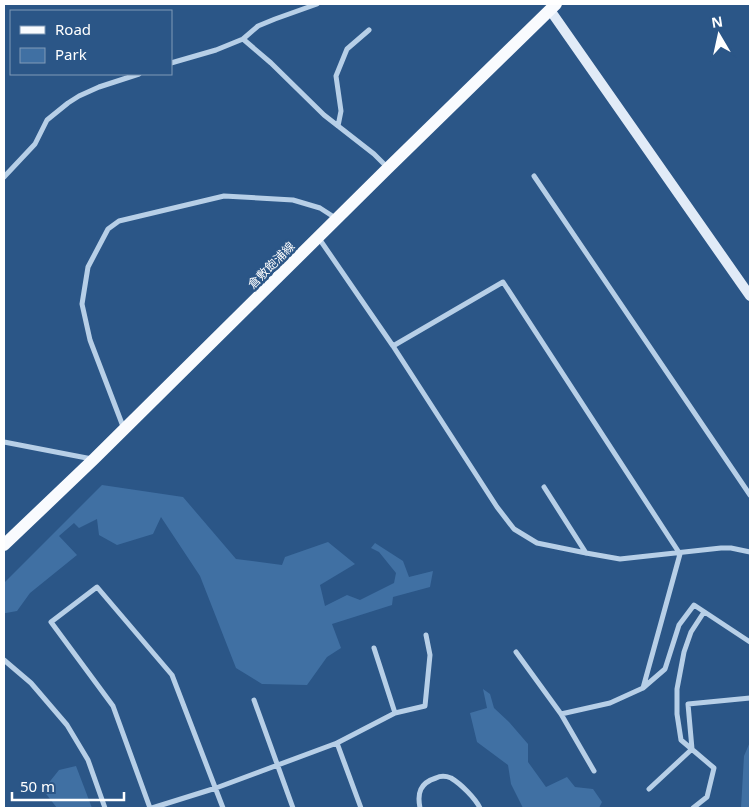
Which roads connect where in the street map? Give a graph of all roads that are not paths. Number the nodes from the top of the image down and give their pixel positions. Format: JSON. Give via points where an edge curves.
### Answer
{"nodes":[{"id":1,"x":317,"y":4,"type":"edge"},
{"id":2,"x":551,"y":6,"type":"edge"},
{"id":3,"x":369,"y":30,"type":"dead end"},
{"id":4,"x":243,"y":39,"type":"junction"},
{"id":5,"x":172,"y":63,"type":"edge"},
{"id":6,"x":136,"y":75,"type":"edge"},
{"id":7,"x":338,"y":126,"type":"junction"},
{"id":8,"x":388,"y":168,"type":"junction"},
{"id":9,"x":534,"y":176,"type":"dead end"},
{"id":10,"x":4,"y":178,"type":"edge"},
{"id":11,"x":337,"y":219,"type":"junction"},
{"id":12,"x":318,"y":237,"type":"junction"},
{"id":13,"x":750,"y":296,"type":"edge"},
{"id":14,"x":393,"y":346,"type":"junction"},
{"id":15,"x":124,"y":430,"type":"junction"},
{"id":16,"x":4,"y":442,"type":"edge"},
{"id":17,"x":94,"y":459,"type":"junction"},
{"id":18,"x":544,"y":487,"type":"dead end"},
{"id":19,"x":750,"y":495,"type":"edge"},
{"id":20,"x":4,"y":545,"type":"edge"},
{"id":21,"x":750,"y":552,"type":"edge"},
{"id":22,"x":586,"y":553,"type":"junction"},
{"id":23,"x":680,"y":554,"type":"junction"},
{"id":24,"x":704,"y":612,"type":"junction"},
{"id":25,"x":426,"y":635,"type":"dead end"},
{"id":26,"x":750,"y":642,"type":"edge"},
{"id":27,"x":374,"y":648,"type":"dead end"},
{"id":28,"x":516,"y":652,"type":"dead end"},
{"id":29,"x":4,"y":660,"type":"edge"},
{"id":30,"x":643,"y":688,"type":"junction"},
{"id":31,"x":750,"y":698,"type":"edge"},
{"id":32,"x":254,"y":700,"type":"dead end"},
{"id":33,"x":395,"y":713,"type":"junction"},
{"id":34,"x":561,"y":714,"type":"junction"},
{"id":35,"x":337,"y":743,"type":"junction"},
{"id":36,"x":692,"y":749,"type":"junction"},
{"id":37,"x":278,"y":765,"type":"junction"},
{"id":38,"x":594,"y":771,"type":"dead end"},
{"id":39,"x":216,"y":788,"type":"junction"},
{"id":40,"x":649,"y":789,"type":"dead end"},
{"id":41,"x":105,"y":808,"type":"edge"},
{"id":42,"x":151,"y":808,"type":"edge"},
{"id":43,"x":223,"y":808,"type":"edge"},
{"id":44,"x":293,"y":808,"type":"edge"},
{"id":45,"x":361,"y":808,"type":"edge"},
{"id":46,"x":420,"y":808,"type":"edge"},
{"id":47,"x":480,"y":808,"type":"edge"},
{"id":48,"x":693,"y":808,"type":"edge"}],
"edges":[{"from":1,"to":4,"type":"street","via":[[258,26]]},
{"from":2,"to":8,"type":"main road","name":"倉敷飽浦線"},
{"from":2,"to":13,"type":"street"},
{"from":3,"to":7,"type":"street","via":[[347,49],[336,76],[342,111]]},
{"from":4,"to":5,"type":"street"},
{"from":4,"to":7,"type":"street"},
{"from":6,"to":10,"type":"street","via":[[68,102],[46,120],[36,144]]},
{"from":7,"to":8,"type":"street"},
{"from":8,"to":11,"type":"main road","name":"倉敷飽浦線"},
{"from":9,"to":19,"type":"street"},
{"from":11,"to":12,"type":"main road","name":"倉敷飽浦線"},
{"from":11,"to":15,"type":"street","via":[[320,208],[293,200],[224,196],[119,221],[108,228],[88,267],[82,304],[90,340]]},
{"from":12,"to":14,"type":"street"},
{"from":12,"to":15,"type":"main road","name":"倉敷飽浦線"},
{"from":14,"to":22,"type":"street","via":[[514,529],[537,543]]},
{"from":14,"to":23,"type":"street","via":[[503,282]]},
{"from":15,"to":17,"type":"main road","name":"倉敷飽浦線"},
{"from":16,"to":17,"type":"street"},
{"from":17,"to":20,"type":"main road","name":"倉敷飽浦線"},
{"from":18,"to":22,"type":"street"},
{"from":21,"to":23,"type":"street","via":[[721,548]]},
{"from":22,"to":23,"type":"street","via":[[620,559]]},
{"from":23,"to":30,"type":"street"},
{"from":24,"to":26,"type":"street"},
{"from":24,"to":30,"type":"street","via":[[694,605],[679,626],[665,670]]},
{"from":24,"to":36,"type":"street","via":[[684,652],[677,689],[681,740]]},
{"from":25,"to":33,"type":"street","via":[[430,655],[425,706]]},
{"from":27,"to":33,"type":"street"},
{"from":28,"to":34,"type":"street"},
{"from":29,"to":41,"type":"street","via":[[31,683],[67,725],[88,760]]},
{"from":30,"to":34,"type":"street","via":[[610,703]]},
{"from":31,"to":36,"type":"street","via":[[688,704]]},
{"from":32,"to":37,"type":"street"},
{"from":33,"to":35,"type":"street"},
{"from":34,"to":38,"type":"street"},
{"from":35,"to":37,"type":"street"},
{"from":35,"to":45,"type":"street"},
{"from":36,"to":40,"type":"street"},
{"from":36,"to":48,"type":"street","via":[[714,768],[707,797]]},
{"from":37,"to":39,"type":"street"},
{"from":37,"to":44,"type":"street"},
{"from":39,"to":42,"type":"street"},
{"from":39,"to":42,"type":"street","via":[[172,675],[97,587],[51,622],[113,706]]},
{"from":39,"to":43,"type":"street"},
{"from":46,"to":47,"type":"street","via":[[420,790],[427,781],[440,776],[450,777],[473,796]]}]}
